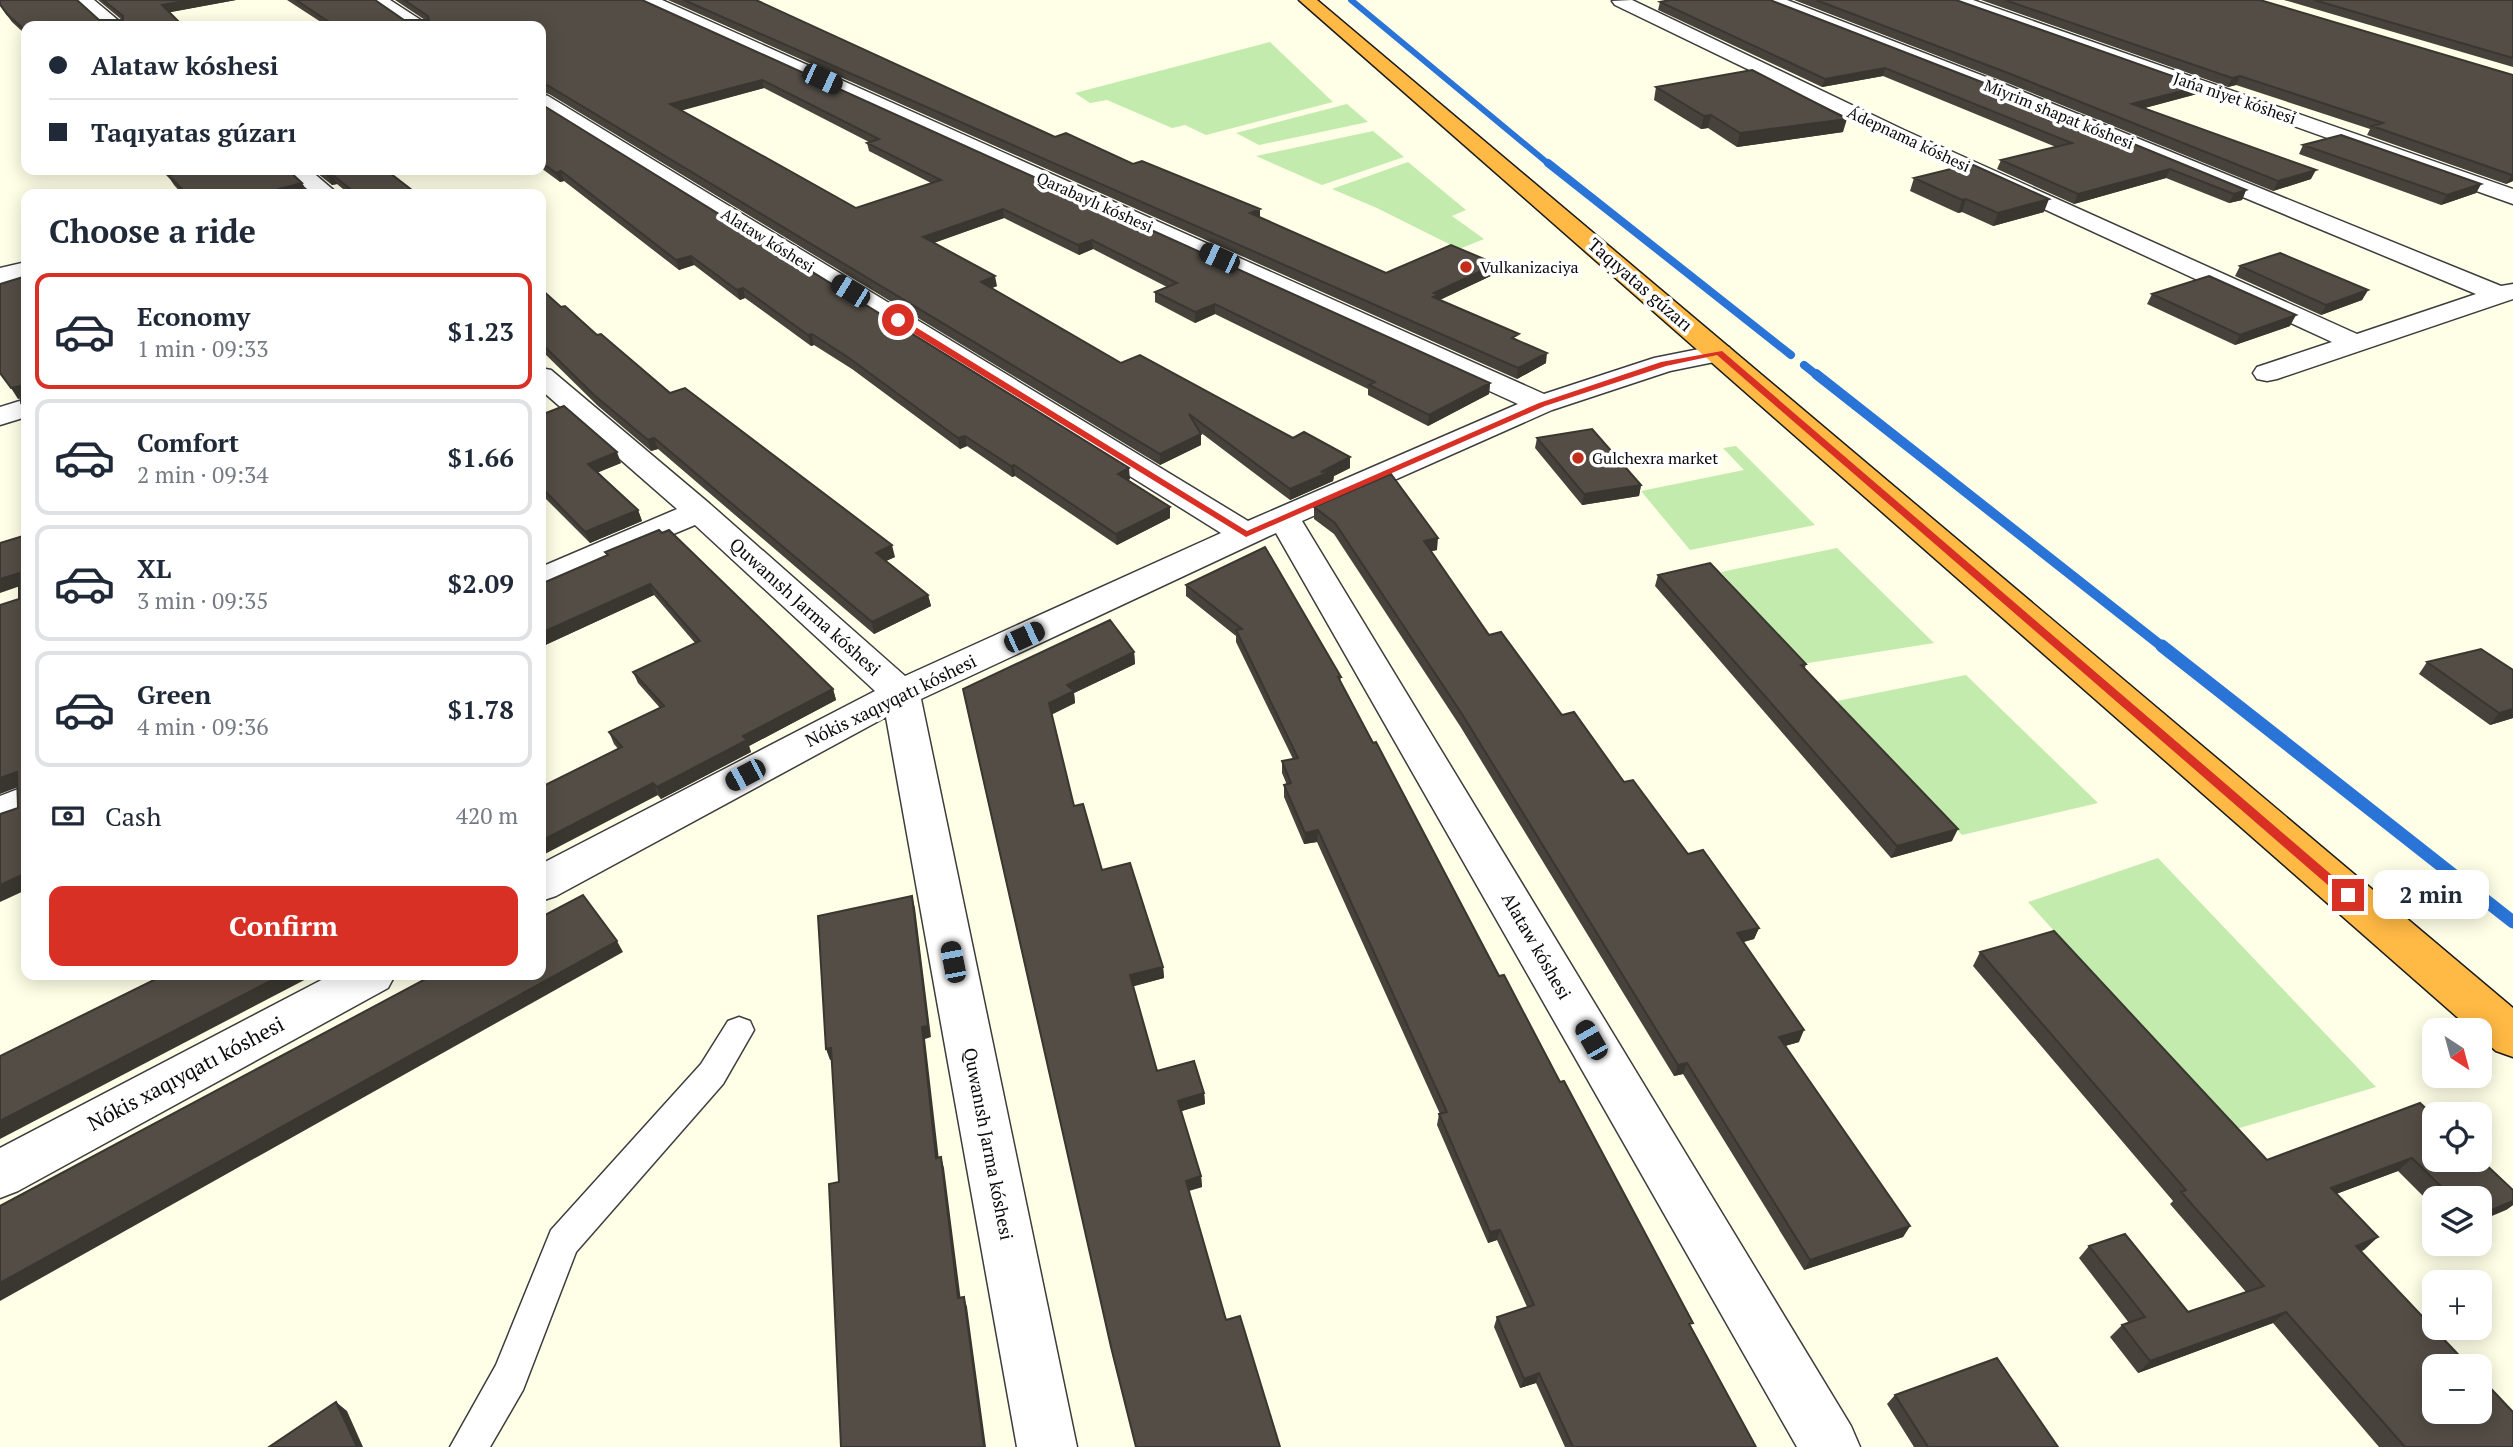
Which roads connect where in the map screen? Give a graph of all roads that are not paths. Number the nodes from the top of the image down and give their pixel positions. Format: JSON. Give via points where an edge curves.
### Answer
{"nodes":[{"id":1,"x":83,"y":0,"type":"edge"},
{"id":2,"x":378,"y":0,"type":"edge"},
{"id":3,"x":648,"y":0,"type":"edge"},
{"id":4,"x":1307,"y":0,"type":"edge"},
{"id":5,"x":1772,"y":0,"type":"edge"},
{"id":6,"x":1956,"y":0,"type":"edge"},
{"id":7,"x":1621,"y":1,"type":"edge"},
{"id":8,"x":110,"y":21,"type":"edge"},
{"id":9,"x":413,"y":21,"type":"edge"},
{"id":10,"x":546,"y":103,"type":"edge"},
{"id":11,"x":302,"y":175,"type":"edge"},
{"id":12,"x":321,"y":189,"type":"edge"},
{"id":13,"x":2513,"y":197,"type":"edge"},
{"id":14,"x":21,"y":271,"type":"edge"},
{"id":15,"x":0,"y":276,"type":"edge"},
{"id":16,"x":2507,"y":292,"type":"edge"},
{"id":17,"x":2353,"y":342,"type":"junction"},
{"id":18,"x":1719,"y":353,"type":"junction"},
{"id":19,"x":2267,"y":373,"type":"dead end"},
{"id":20,"x":550,"y":395,"type":"edge"},
{"id":21,"x":1542,"y":404,"type":"junction"},
{"id":22,"x":21,"y":410,"type":"edge"},
{"id":23,"x":0,"y":416,"type":"edge"},
{"id":24,"x":699,"y":511,"type":"junction"},
{"id":25,"x":1265,"y":526,"type":"junction"},
{"id":26,"x":546,"y":577,"type":"edge"},
{"id":27,"x":901,"y":693,"type":"junction"},
{"id":28,"x":21,"y":803,"type":"edge"},
{"id":29,"x":0,"y":813,"type":"edge"},
{"id":30,"x":546,"y":881,"type":"edge"},
{"id":31,"x":363,"y":980,"type":"edge"},
{"id":32,"x":739,"y":1030,"type":"dead end"},
{"id":33,"x":2513,"y":1037,"type":"edge"},
{"id":34,"x":0,"y":1174,"type":"edge"},
{"id":35,"x":469,"y":1447,"type":"edge"},
{"id":36,"x":1047,"y":1447,"type":"edge"},
{"id":37,"x":1830,"y":1447,"type":"edge"}],
"edges":[{"from":1,"to":8,"type":"street"},
{"from":2,"to":9,"type":"street"},
{"from":3,"to":21,"type":"street","name":"Qarabaylı kóshesi"},
{"from":4,"to":18,"type":"highway","name":"Taqıyatas gúzarı"},
{"from":5,"to":16,"type":"street","name":"Miyrim shapat kóshesi"},
{"from":6,"to":13,"type":"street","name":"Jańa niyet kóshesi"},
{"from":7,"to":17,"type":"street","name":"Ádepnama kóshesi","via":[[1897,134]]},
{"from":10,"to":25,"type":"street","name":"Alataw kóshesi"},
{"from":11,"to":12,"type":"street"},
{"from":14,"to":15,"type":"street"},
{"from":16,"to":17,"type":"street"},
{"from":17,"to":19,"type":"street"},
{"from":18,"to":21,"type":"street","name":"Nókis xaqıyqatı kóshesi","via":[[1664,364]]},
{"from":18,"to":33,"type":"highway","name":"Taqıyatas gúzarı"},
{"from":20,"to":24,"type":"street","name":"Quwanısh Jarma kóshesi"},
{"from":21,"to":25,"type":"street","name":"Nókis xaqıyqatı kóshesi"},
{"from":22,"to":23,"type":"street"},
{"from":24,"to":26,"type":"street"},
{"from":24,"to":27,"type":"street","name":"Quwanısh Jarma kóshesi"},
{"from":25,"to":27,"type":"street","name":"Nókis xaqıyqatı kóshesi"},
{"from":25,"to":37,"type":"street","name":"Alataw kóshesi"},
{"from":27,"to":30,"type":"street","name":"Nókis xaqıyqatı kóshesi"},
{"from":27,"to":36,"type":"street","name":"Quwanısh Jarma kóshesi"},
{"from":28,"to":29,"type":"street"},
{"from":31,"to":34,"type":"street","name":"Nókis xaqıyqatı kóshesi"},
{"from":32,"to":35,"type":"lane","via":[[712,1074],[563,1242],[510,1377]]}]}
